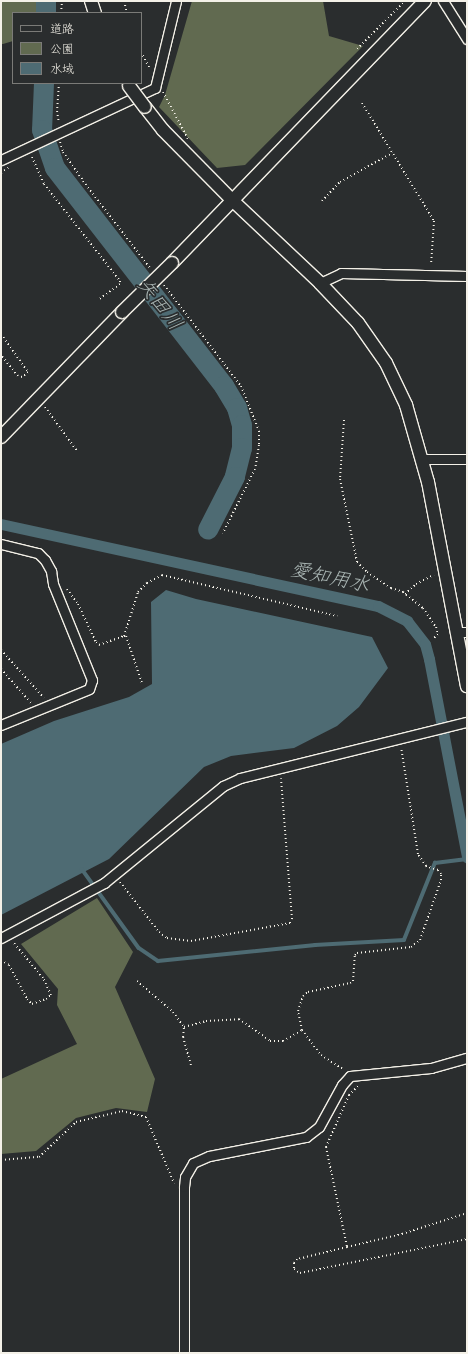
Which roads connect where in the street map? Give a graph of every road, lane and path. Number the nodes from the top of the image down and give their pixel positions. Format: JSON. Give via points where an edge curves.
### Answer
{"nodes":[{"id":1,"x":62,"y":1,"type":"edge"},
{"id":2,"x":91,"y":1,"type":"edge"},
{"id":3,"x":124,"y":1,"type":"edge"},
{"id":4,"x":176,"y":1,"type":"edge"},
{"id":5,"x":405,"y":1,"type":"edge"},
{"id":6,"x":425,"y":1,"type":"edge"},
{"id":7,"x":443,"y":1,"type":"edge"},
{"id":8,"x":61,"y":12,"type":"edge"},
{"id":9,"x":95,"y":12,"type":"edge"},
{"id":10,"x":127,"y":12,"type":"edge"},
{"id":11,"x":467,"y":39,"type":"edge"},
{"id":12,"x":357,"y":49,"type":"dead end"},
{"id":13,"x":142,"y":54,"type":"edge"},
{"id":14,"x":158,"y":82,"type":"junction"},
{"id":15,"x":59,"y":84,"type":"edge"},
{"id":16,"x":128,"y":85,"type":"edge"},
{"id":17,"x":362,"y":103,"type":"dead end"},
{"id":18,"x":59,"y":134,"type":"junction"},
{"id":19,"x":392,"y":153,"type":"junction"},
{"id":20,"x":30,"y":155,"type":"dead end"},
{"id":21,"x":191,"y":157,"type":"junction"},
{"id":22,"x":1,"y":160,"type":"edge"},
{"id":23,"x":231,"y":199,"type":"junction"},
{"id":24,"x":322,"y":202,"type":"dead end"},
{"id":25,"x":151,"y":269,"type":"dead end"},
{"id":26,"x":430,"y":276,"type":"junction"},
{"id":27,"x":467,"y":276,"type":"edge"},
{"id":28,"x":161,"y":281,"type":"dead end"},
{"id":29,"x":320,"y":283,"type":"junction"},
{"id":30,"x":99,"y":299,"type":"dead end"},
{"id":31,"x":1,"y":334,"type":"edge"},
{"id":32,"x":1,"y":356,"type":"edge"},
{"id":33,"x":39,"y":398,"type":"junction"},
{"id":34,"x":344,"y":420,"type":"dead end"},
{"id":35,"x":1,"y":437,"type":"edge"},
{"id":36,"x":77,"y":451,"type":"dead end"},
{"id":37,"x":420,"y":459,"type":"junction"},
{"id":38,"x":467,"y":459,"type":"edge"},
{"id":39,"x":223,"y":532,"type":"dead end"},
{"id":40,"x":1,"y":544,"type":"edge"},
{"id":41,"x":446,"y":571,"type":"junction"},
{"id":42,"x":65,"y":587,"type":"dead end"},
{"id":43,"x":405,"y":594,"type":"junction"},
{"id":44,"x":337,"y":616,"type":"dead end"},
{"id":45,"x":462,"y":632,"type":"edge"},
{"id":46,"x":124,"y":636,"type":"junction"},
{"id":47,"x":434,"y":638,"type":"dead end"},
{"id":48,"x":1,"y":650,"type":"edge"},
{"id":49,"x":1,"y":669,"type":"edge"},
{"id":50,"x":142,"y":683,"type":"dead end"},
{"id":51,"x":467,"y":686,"type":"edge"},
{"id":52,"x":50,"y":705,"type":"junction"},
{"id":53,"x":37,"y":710,"type":"junction"},
{"id":54,"x":467,"y":722,"type":"edge"},
{"id":55,"x":1,"y":725,"type":"edge"},
{"id":56,"x":400,"y":738,"type":"junction"},
{"id":57,"x":280,"y":768,"type":"junction"},
{"id":58,"x":116,"y":873,"type":"junction"},
{"id":59,"x":5,"y":936,"type":"edge"},
{"id":60,"x":1,"y":960,"type":"edge"},
{"id":61,"x":137,"y":981,"type":"dead end"},
{"id":62,"x":184,"y":1027,"type":"junction"},
{"id":63,"x":302,"y":1030,"type":"junction"},
{"id":64,"x":467,"y":1058,"type":"edge"},
{"id":65,"x":191,"y":1065,"type":"dead end"},
{"id":66,"x":350,"y":1076,"type":"junction"},
{"id":67,"x":363,"y":1084,"type":"dead end"},
{"id":68,"x":1,"y":1160,"type":"edge"},
{"id":69,"x":184,"y":1187,"type":"junction"},
{"id":70,"x":467,"y":1213,"type":"edge"},
{"id":71,"x":467,"y":1240,"type":"edge"},
{"id":72,"x":347,"y":1247,"type":"junction"},
{"id":73,"x":184,"y":1353,"type":"edge"}],
"edges":[{"from":1,"to":8,"type":"path"},
{"from":2,"to":9,"type":"street"},
{"from":3,"to":10,"type":"path"},
{"from":4,"to":14,"type":"street"},
{"from":5,"to":12,"type":"path"},
{"from":6,"to":23,"type":"street"},
{"from":7,"to":11,"type":"street"},
{"from":13,"to":14,"type":"path"},
{"from":14,"to":18,"type":"street","via":[[150,92]]},
{"from":14,"to":21,"type":"path","via":[[184,128],[191,145]]},
{"from":15,"to":18,"type":"path"},
{"from":16,"to":21,"type":"street","bridge":true,"via":[[163,130]]},
{"from":17,"to":19,"type":"path"},
{"from":18,"to":22,"type":"street"},
{"from":18,"to":25,"type":"path","via":[[60,146],[69,162]]},
{"from":19,"to":24,"type":"path","via":[[340,182]]},
{"from":19,"to":26,"type":"path","via":[[434,221],[435,240]]},
{"from":20,"to":30,"type":"path","via":[[44,184],[120,281],[120,284]]},
{"from":21,"to":23,"type":"street"},
{"from":23,"to":29,"type":"street"},
{"from":23,"to":33,"type":"street","bridge":true},
{"from":26,"to":27,"type":"street"},
{"from":26,"to":29,"type":"street","via":[[341,274]]},
{"from":28,"to":39,"type":"path","via":[[241,386],[259,431],[255,469]]},
{"from":29,"to":37,"type":"street","via":[[358,323],[386,363],[406,405]]},
{"from":31,"to":32,"type":"path","via":[[28,372],[22,378],[18,376]]},
{"from":33,"to":35,"type":"street"},
{"from":33,"to":36,"type":"path"},
{"from":34,"to":43,"type":"path","via":[[340,479],[357,562],[390,588]]},
{"from":37,"to":38,"type":"street"},
{"from":37,"to":41,"type":"street","via":[[428,482]]},
{"from":40,"to":52,"type":"street","via":[[38,553],[45,560],[52,571],[53,584],[92,680],[89,689]]},
{"from":41,"to":43,"type":"path","via":[[432,575]]},
{"from":41,"to":45,"type":"street"},
{"from":42,"to":46,"type":"path","via":[[78,604],[99,645]]},
{"from":43,"to":47,"type":"path","via":[[431,617],[438,634]]},
{"from":44,"to":46,"type":"path","via":[[162,576],[147,583],[138,592]]},
{"from":45,"to":51,"type":"street"},
{"from":46,"to":50,"type":"path"},
{"from":48,"to":52,"type":"path"},
{"from":49,"to":53,"type":"path"},
{"from":52,"to":53,"type":"street"},
{"from":53,"to":55,"type":"street"},
{"from":54,"to":56,"type":"street"},
{"from":56,"to":57,"type":"street"},
{"from":56,"to":63,"type":"path","via":[[418,854],[426,866],[438,870],[441,880],[439,887],[416,946],[357,953],[353,980],[350,983],[324,988],[303,996],[298,1011]]},
{"from":57,"to":58,"type":"street","via":[[240,778],[223,786]]},
{"from":57,"to":58,"type":"path","via":[[292,919],[290,923],[198,940],[167,938],[154,926]]},
{"from":58,"to":59,"type":"street","via":[[85,894]]},
{"from":59,"to":60,"type":"path","via":[[43,978],[51,995],[32,1004],[9,965]]},
{"from":61,"to":62,"type":"path","via":[[174,1012]]},
{"from":62,"to":63,"type":"path","via":[[239,1018],[275,1042],[283,1041]]},
{"from":62,"to":65,"type":"path","via":[[183,1037]]},
{"from":63,"to":66,"type":"path","via":[[321,1055]]},
{"from":64,"to":66,"type":"street","via":[[431,1068]]},
{"from":66,"to":69,"type":"street","via":[[318,1127],[306,1137],[200,1159],[188,1170]]},
{"from":67,"to":72,"type":"path","via":[[356,1086],[349,1095],[326,1147]]},
{"from":68,"to":69,"type":"path","via":[[39,1157],[76,1122],[122,1111],[146,1117],[176,1186]]},
{"from":69,"to":73,"type":"street"},
{"from":70,"to":72,"type":"path","via":[[402,1234]]},
{"from":71,"to":72,"type":"path","via":[[300,1273],[294,1269],[297,1259]]}]}
